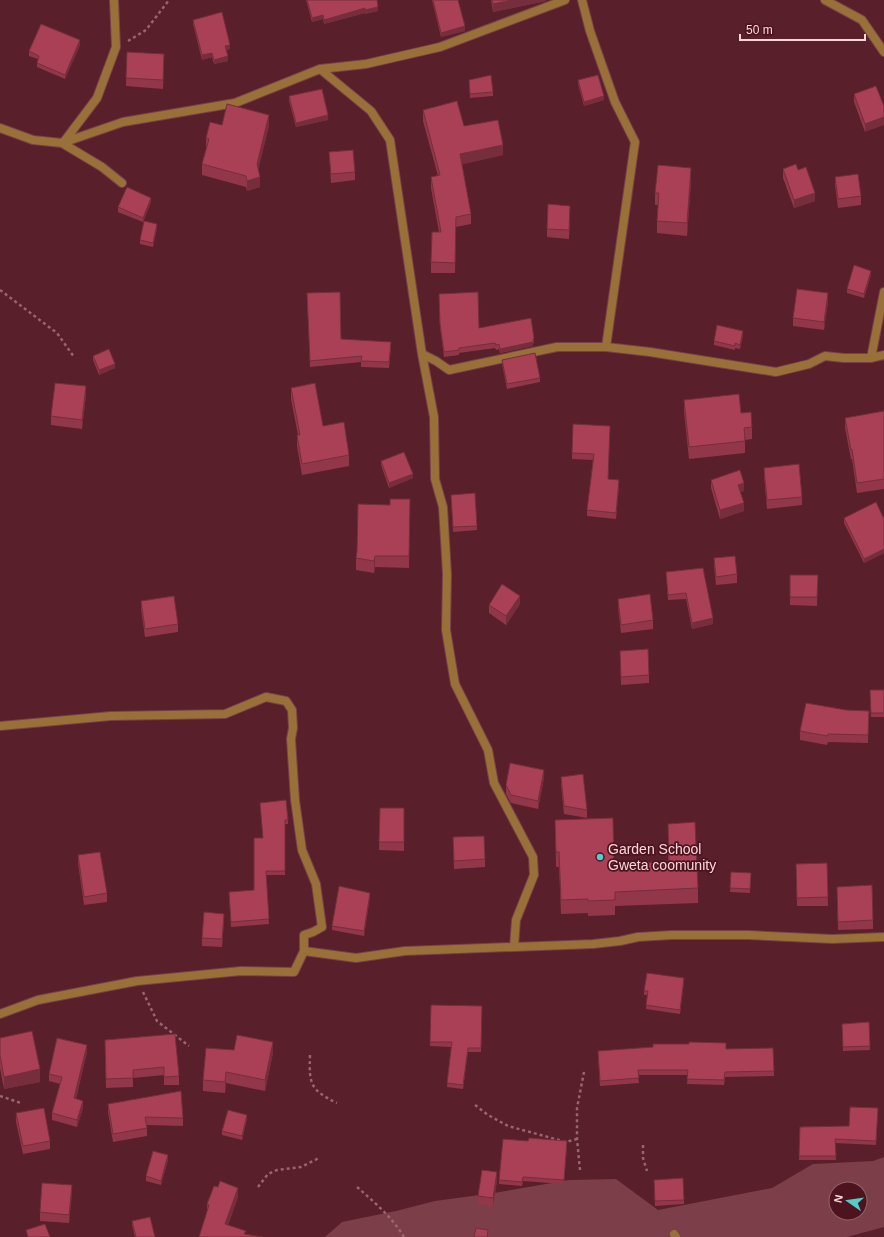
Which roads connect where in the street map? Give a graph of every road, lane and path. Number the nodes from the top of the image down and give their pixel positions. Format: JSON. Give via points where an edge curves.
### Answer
{"nodes":[{"id":1,"x":114,"y":0,"type":"edge"},
{"id":2,"x":169,"y":0,"type":"edge"},
{"id":3,"x":565,"y":0,"type":"edge"},
{"id":4,"x":582,"y":0,"type":"edge"},
{"id":5,"x":825,"y":0,"type":"edge"},
{"id":6,"x":116,"y":47,"type":"junction"},
{"id":7,"x":884,"y":52,"type":"edge"},
{"id":8,"x":320,"y":69,"type":"junction"},
{"id":9,"x":0,"y":128,"type":"edge"},
{"id":10,"x":62,"y":143,"type":"junction"},
{"id":11,"x":122,"y":183,"type":"dead end"},
{"id":12,"x":0,"y":290,"type":"edge"},
{"id":13,"x":884,"y":292,"type":"edge"},
{"id":14,"x":606,"y":347,"type":"junction"},
{"id":15,"x":422,"y":354,"type":"junction"},
{"id":16,"x":884,"y":355,"type":"edge"},
{"id":17,"x":74,"y":357,"type":"dead end"},
{"id":18,"x":871,"y":358,"type":"junction"},
{"id":19,"x":0,"y":726,"type":"edge"},
{"id":20,"x":884,"y":937,"type":"edge"},
{"id":21,"x":514,"y":947,"type":"junction"},
{"id":22,"x":304,"y":951,"type":"junction"},
{"id":23,"x":137,"y":981,"type":"junction"},
{"id":24,"x":0,"y":1014,"type":"edge"},
{"id":25,"x":189,"y":1046,"type":"dead end"},
{"id":26,"x":310,"y":1055,"type":"dead end"},
{"id":27,"x":584,"y":1072,"type":"dead end"},
{"id":28,"x":0,"y":1096,"type":"edge"},
{"id":29,"x":21,"y":1103,"type":"dead end"},
{"id":30,"x":338,"y":1103,"type":"dead end"},
{"id":31,"x":475,"y":1105,"type":"dead end"},
{"id":32,"x":576,"y":1139,"type":"junction"},
{"id":33,"x":643,"y":1145,"type":"dead end"},
{"id":34,"x":319,"y":1158,"type":"dead end"},
{"id":35,"x":580,"y":1170,"type":"dead end"},
{"id":36,"x":647,"y":1171,"type":"dead end"},
{"id":37,"x":258,"y":1187,"type":"dead end"},
{"id":38,"x":357,"y":1187,"type":"dead end"},
{"id":39,"x":404,"y":1237,"type":"edge"}],
"edges":[{"from":1,"to":6,"type":"street"},
{"from":2,"to":6,"type":"path","via":[[146,30]]},
{"from":3,"to":8,"type":"street","via":[[440,48],[366,64]]},
{"from":4,"to":14,"type":"street","via":[[615,102],[635,142]]},
{"from":5,"to":7,"type":"street","via":[[862,20]]},
{"from":6,"to":10,"type":"street","via":[[97,98]]},
{"from":8,"to":10,"type":"street","via":[[235,103],[123,122]]},
{"from":8,"to":15,"type":"street","via":[[371,111],[390,140]]},
{"from":9,"to":10,"type":"street","via":[[33,140]]},
{"from":10,"to":11,"type":"street","via":[[102,167]]},
{"from":12,"to":17,"type":"path","via":[[57,333]]},
{"from":13,"to":18,"type":"street"},
{"from":14,"to":15,"type":"street","via":[[557,347],[450,370]]},
{"from":14,"to":18,"type":"street","via":[[776,372],[809,364],[825,356]]},
{"from":15,"to":21,"type":"street","via":[[434,417],[435,479],[443,507],[448,574],[446,630],[455,684],[488,750],[494,783],[533,857],[534,875],[516,920]]},
{"from":16,"to":18,"type":"street"},
{"from":19,"to":22,"type":"street","via":[[111,716],[225,714],[266,697],[286,701],[292,710],[293,728],[290,739],[302,850],[316,884],[322,927],[304,935]]},
{"from":20,"to":21,"type":"street","via":[[832,939],[748,934],[672,935],[593,944]]},
{"from":21,"to":22,"type":"street","via":[[405,951],[356,958]]},
{"from":22,"to":23,"type":"street","via":[[294,972],[242,971]]},
{"from":23,"to":24,"type":"street","via":[[38,1000]]},
{"from":23,"to":25,"type":"path","via":[[157,1021]]},
{"from":26,"to":30,"type":"path","via":[[309,1075],[314,1089]]},
{"from":27,"to":32,"type":"path","via":[[577,1108]]},
{"from":28,"to":29,"type":"path"},
{"from":31,"to":32,"type":"path","via":[[508,1126],[566,1142]]},
{"from":32,"to":35,"type":"path"},
{"from":33,"to":36,"type":"path"},
{"from":34,"to":37,"type":"path","via":[[301,1167],[277,1170],[268,1174]]},
{"from":38,"to":39,"type":"path","via":[[378,1205]]}]}
